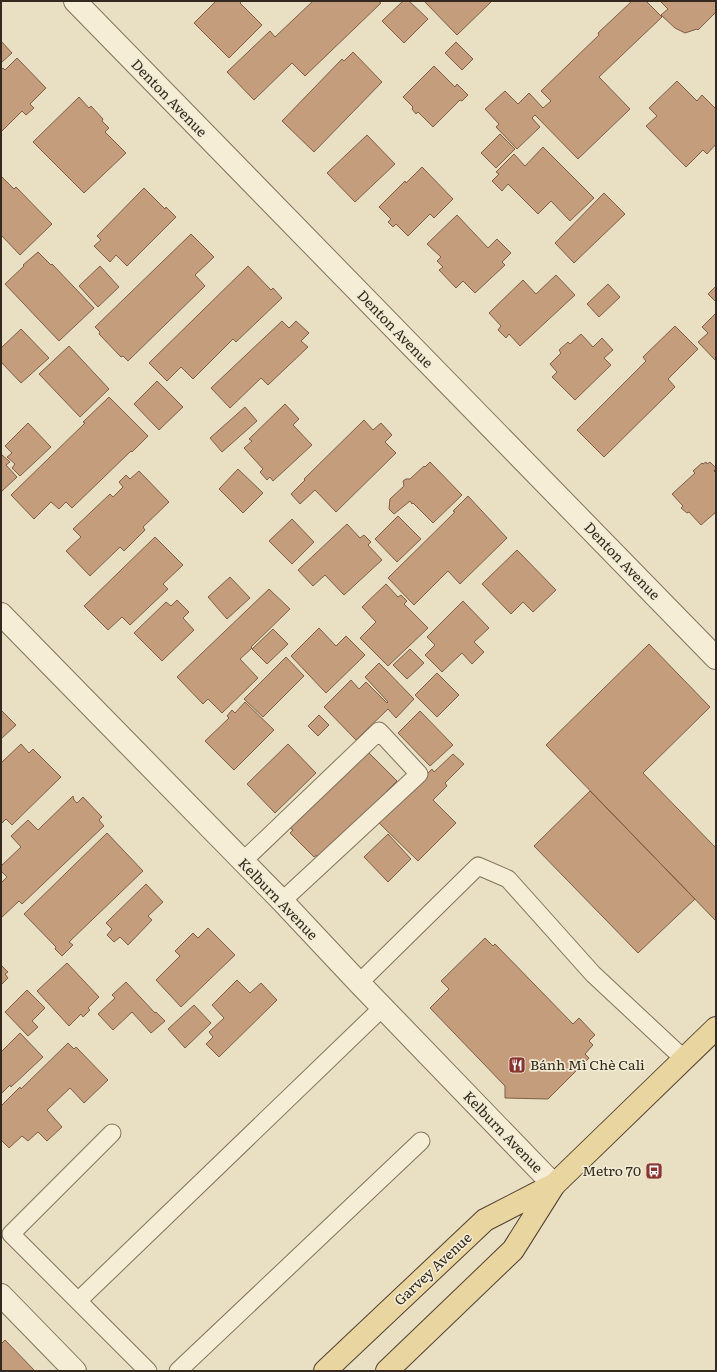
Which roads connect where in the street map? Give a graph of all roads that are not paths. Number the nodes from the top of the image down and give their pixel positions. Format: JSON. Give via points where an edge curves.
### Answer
{"nodes":[{"id":1,"x":75,"y":1,"type":"edge"},
{"id":2,"x":1,"y":614,"type":"edge"},
{"id":3,"x":716,"y":658,"type":"edge"},
{"id":4,"x":242,"y":862,"type":"junction"},
{"id":5,"x":282,"y":901,"type":"junction"},
{"id":6,"x":359,"y":984,"type":"junction"},
{"id":7,"x":382,"y":1008,"type":"junction"},
{"id":8,"x":716,"y":1028,"type":"edge"},
{"id":9,"x":684,"y":1059,"type":"junction"},
{"id":10,"x":112,"y":1133,"type":"dead end"},
{"id":11,"x":421,"y":1142,"type":"dead end"},
{"id":12,"x":554,"y":1185,"type":"junction"},
{"id":13,"x":1,"y":1295,"type":"edge"},
{"id":14,"x":78,"y":1301,"type":"junction"},
{"id":15,"x":75,"y":1371,"type":"edge"},
{"id":16,"x":148,"y":1371,"type":"edge"},
{"id":17,"x":178,"y":1371,"type":"edge"},
{"id":18,"x":325,"y":1371,"type":"edge"},
{"id":19,"x":387,"y":1371,"type":"edge"}],
"edges":[{"from":1,"to":3,"type":"street","name":"Denton Avenue"},
{"from":2,"to":4,"type":"street","name":"Kelburn Avenue"},
{"from":4,"to":5,"type":"street","name":"Kelburn Avenue"},
{"from":4,"to":5,"type":"lane","via":[[379,731],[419,774]]},
{"from":5,"to":6,"type":"street","name":"Kelburn Avenue"},
{"from":6,"to":7,"type":"street","name":"Kelburn Avenue"},
{"from":6,"to":9,"type":"lane","via":[[478,866],[508,879],[593,974]]},
{"from":7,"to":12,"type":"street","name":"Kelburn Avenue"},
{"from":7,"to":14,"type":"lane"},
{"from":8,"to":9,"type":"main road","name":"Garvey Avenue"},
{"from":9,"to":12,"type":"main road","name":"Garvey Avenue"},
{"from":10,"to":14,"type":"lane","via":[[11,1234]]},
{"from":11,"to":17,"type":"lane"},
{"from":12,"to":18,"type":"main road","name":"Garvey Avenue","via":[[484,1220]]},
{"from":12,"to":19,"type":"main road","name":"Garvey Avenue","via":[[513,1250]]},
{"from":13,"to":15,"type":"street"},
{"from":14,"to":16,"type":"lane"}]}
